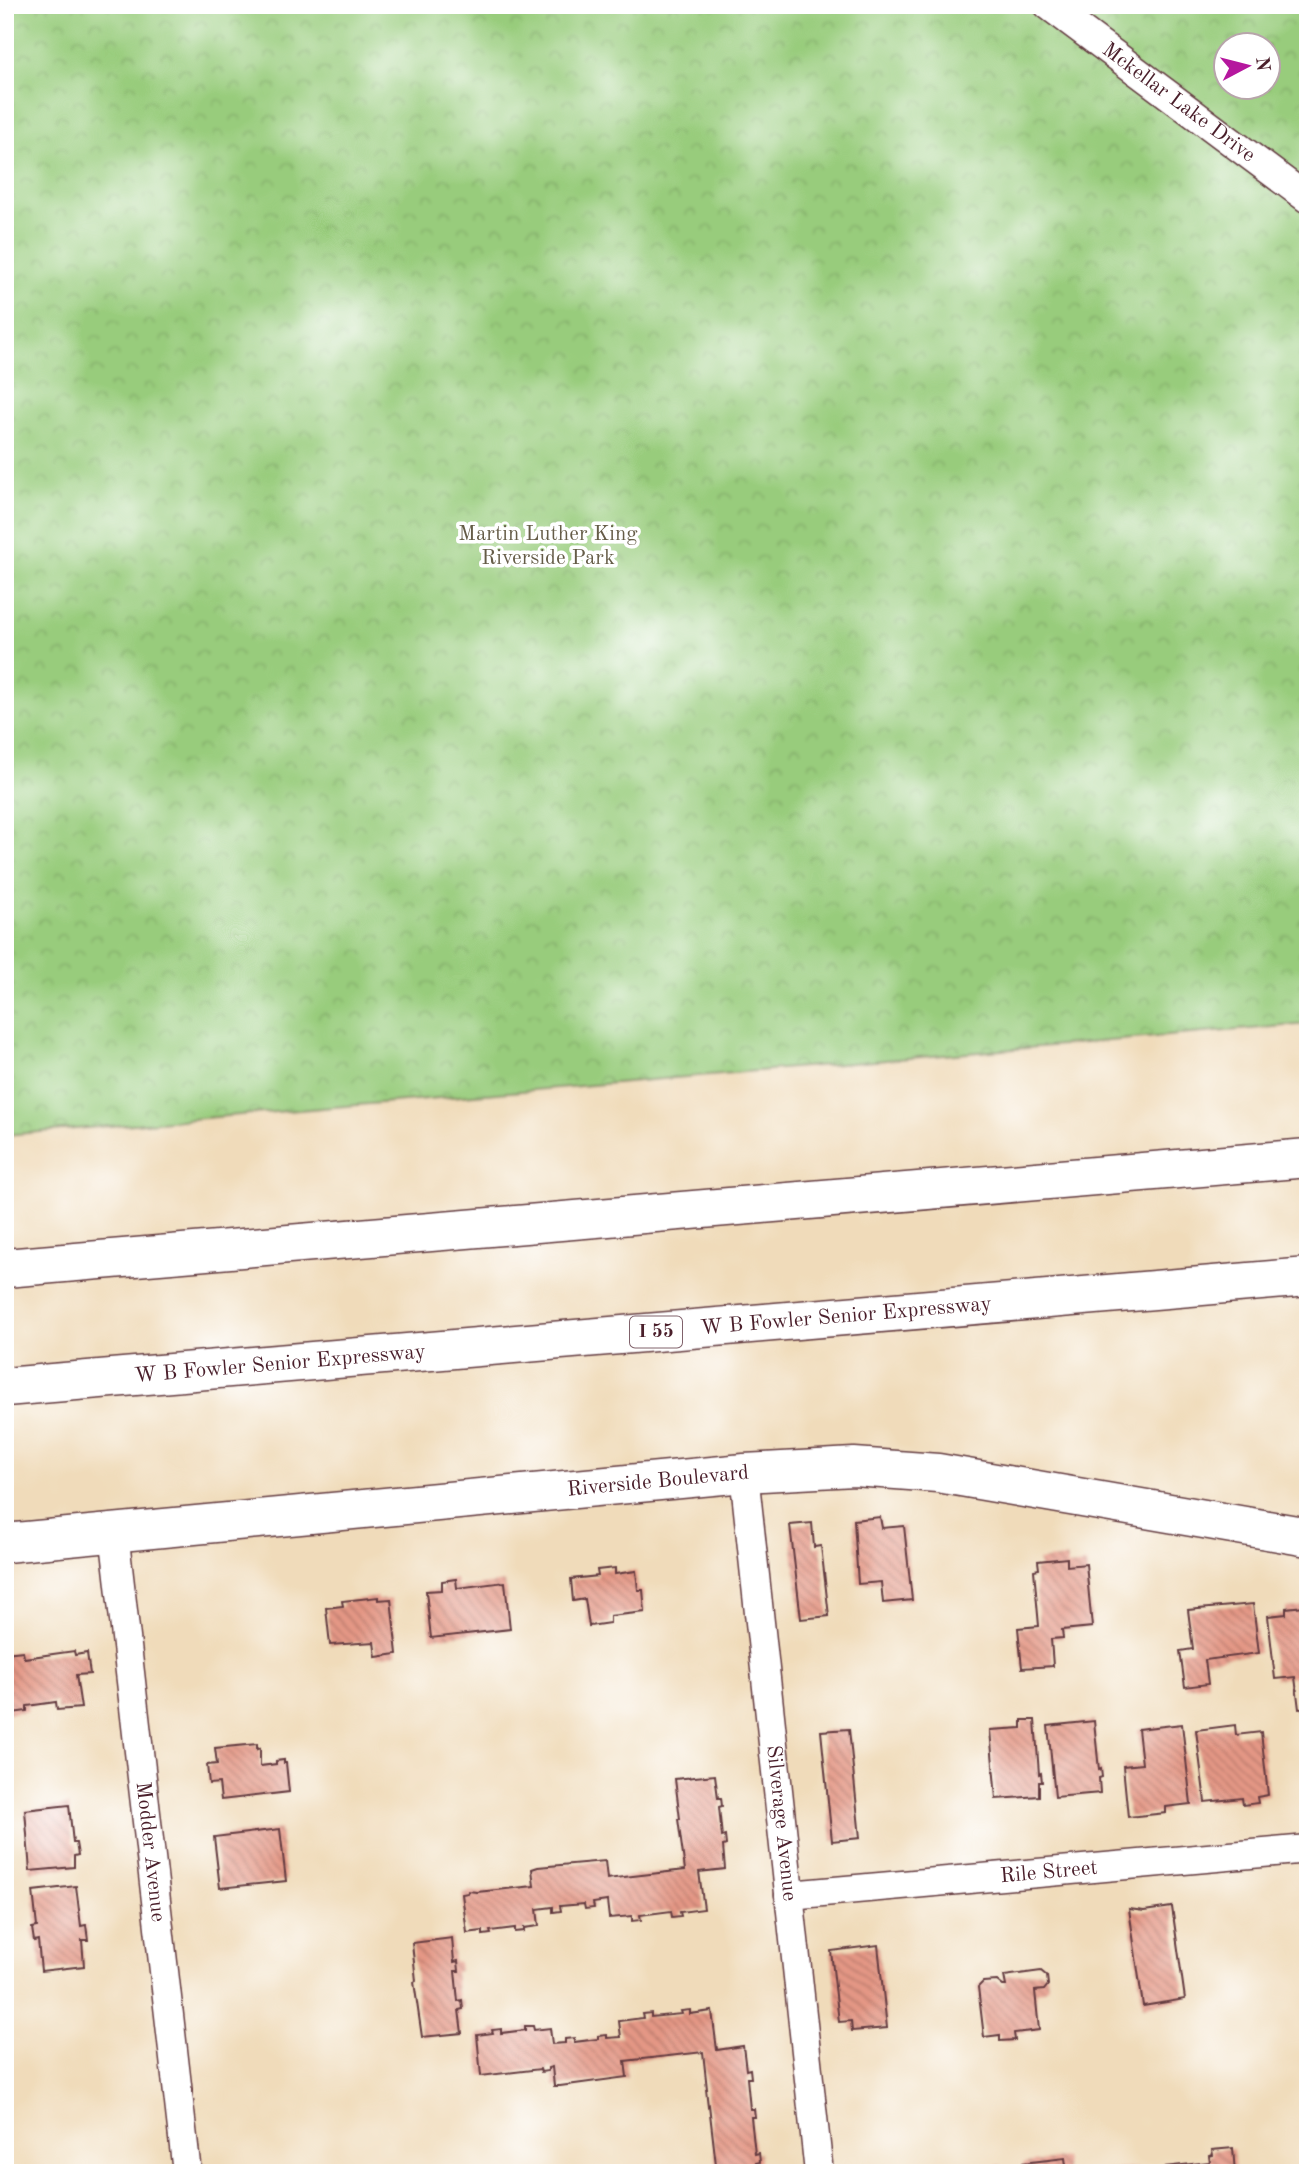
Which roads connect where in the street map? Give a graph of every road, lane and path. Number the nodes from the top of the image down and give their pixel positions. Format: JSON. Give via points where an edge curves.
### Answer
{"nodes":[{"id":1,"x":1048,"y":5,"type":"edge"},
{"id":2,"x":1308,"y":199,"type":"edge"},
{"id":3,"x":1308,"y":1158,"type":"edge"},
{"id":4,"x":5,"y":1269,"type":"edge"},
{"id":5,"x":1308,"y":1277,"type":"edge"},
{"id":6,"x":5,"y":1387,"type":"edge"},
{"id":7,"x":744,"y":1473,"type":"junction"},
{"id":8,"x":114,"y":1532,"type":"junction"},
{"id":9,"x":1308,"y":1537,"type":"edge"},
{"id":10,"x":5,"y":1543,"type":"edge"},
{"id":11,"x":1308,"y":1849,"type":"edge"},
{"id":12,"x":789,"y":1895,"type":"junction"},
{"id":13,"x":187,"y":2173,"type":"edge"},
{"id":14,"x":819,"y":2173,"type":"edge"}],
"edges":[{"from":1,"to":2,"type":"street","name":"Mckellar Lake Drive"},
{"from":3,"to":4,"type":"main road"},
{"from":5,"to":6,"type":"main road","name":"W B Fowler Senior Expressway","number":"I 55"},
{"from":7,"to":8,"type":"main road","name":"Riverside Boulevard"},
{"from":7,"to":9,"type":"main road","name":"Riverside Boulevard","via":[[854,1467],[938,1473]]},
{"from":7,"to":12,"type":"street","name":"Silverage Avenue"},
{"from":8,"to":10,"type":"main road","name":"Riverside Boulevard"},
{"from":8,"to":13,"type":"street","name":"Modder Avenue"},
{"from":11,"to":12,"type":"street","name":"Rile Street"},
{"from":12,"to":14,"type":"street","name":"Silverage Avenue"}]}
